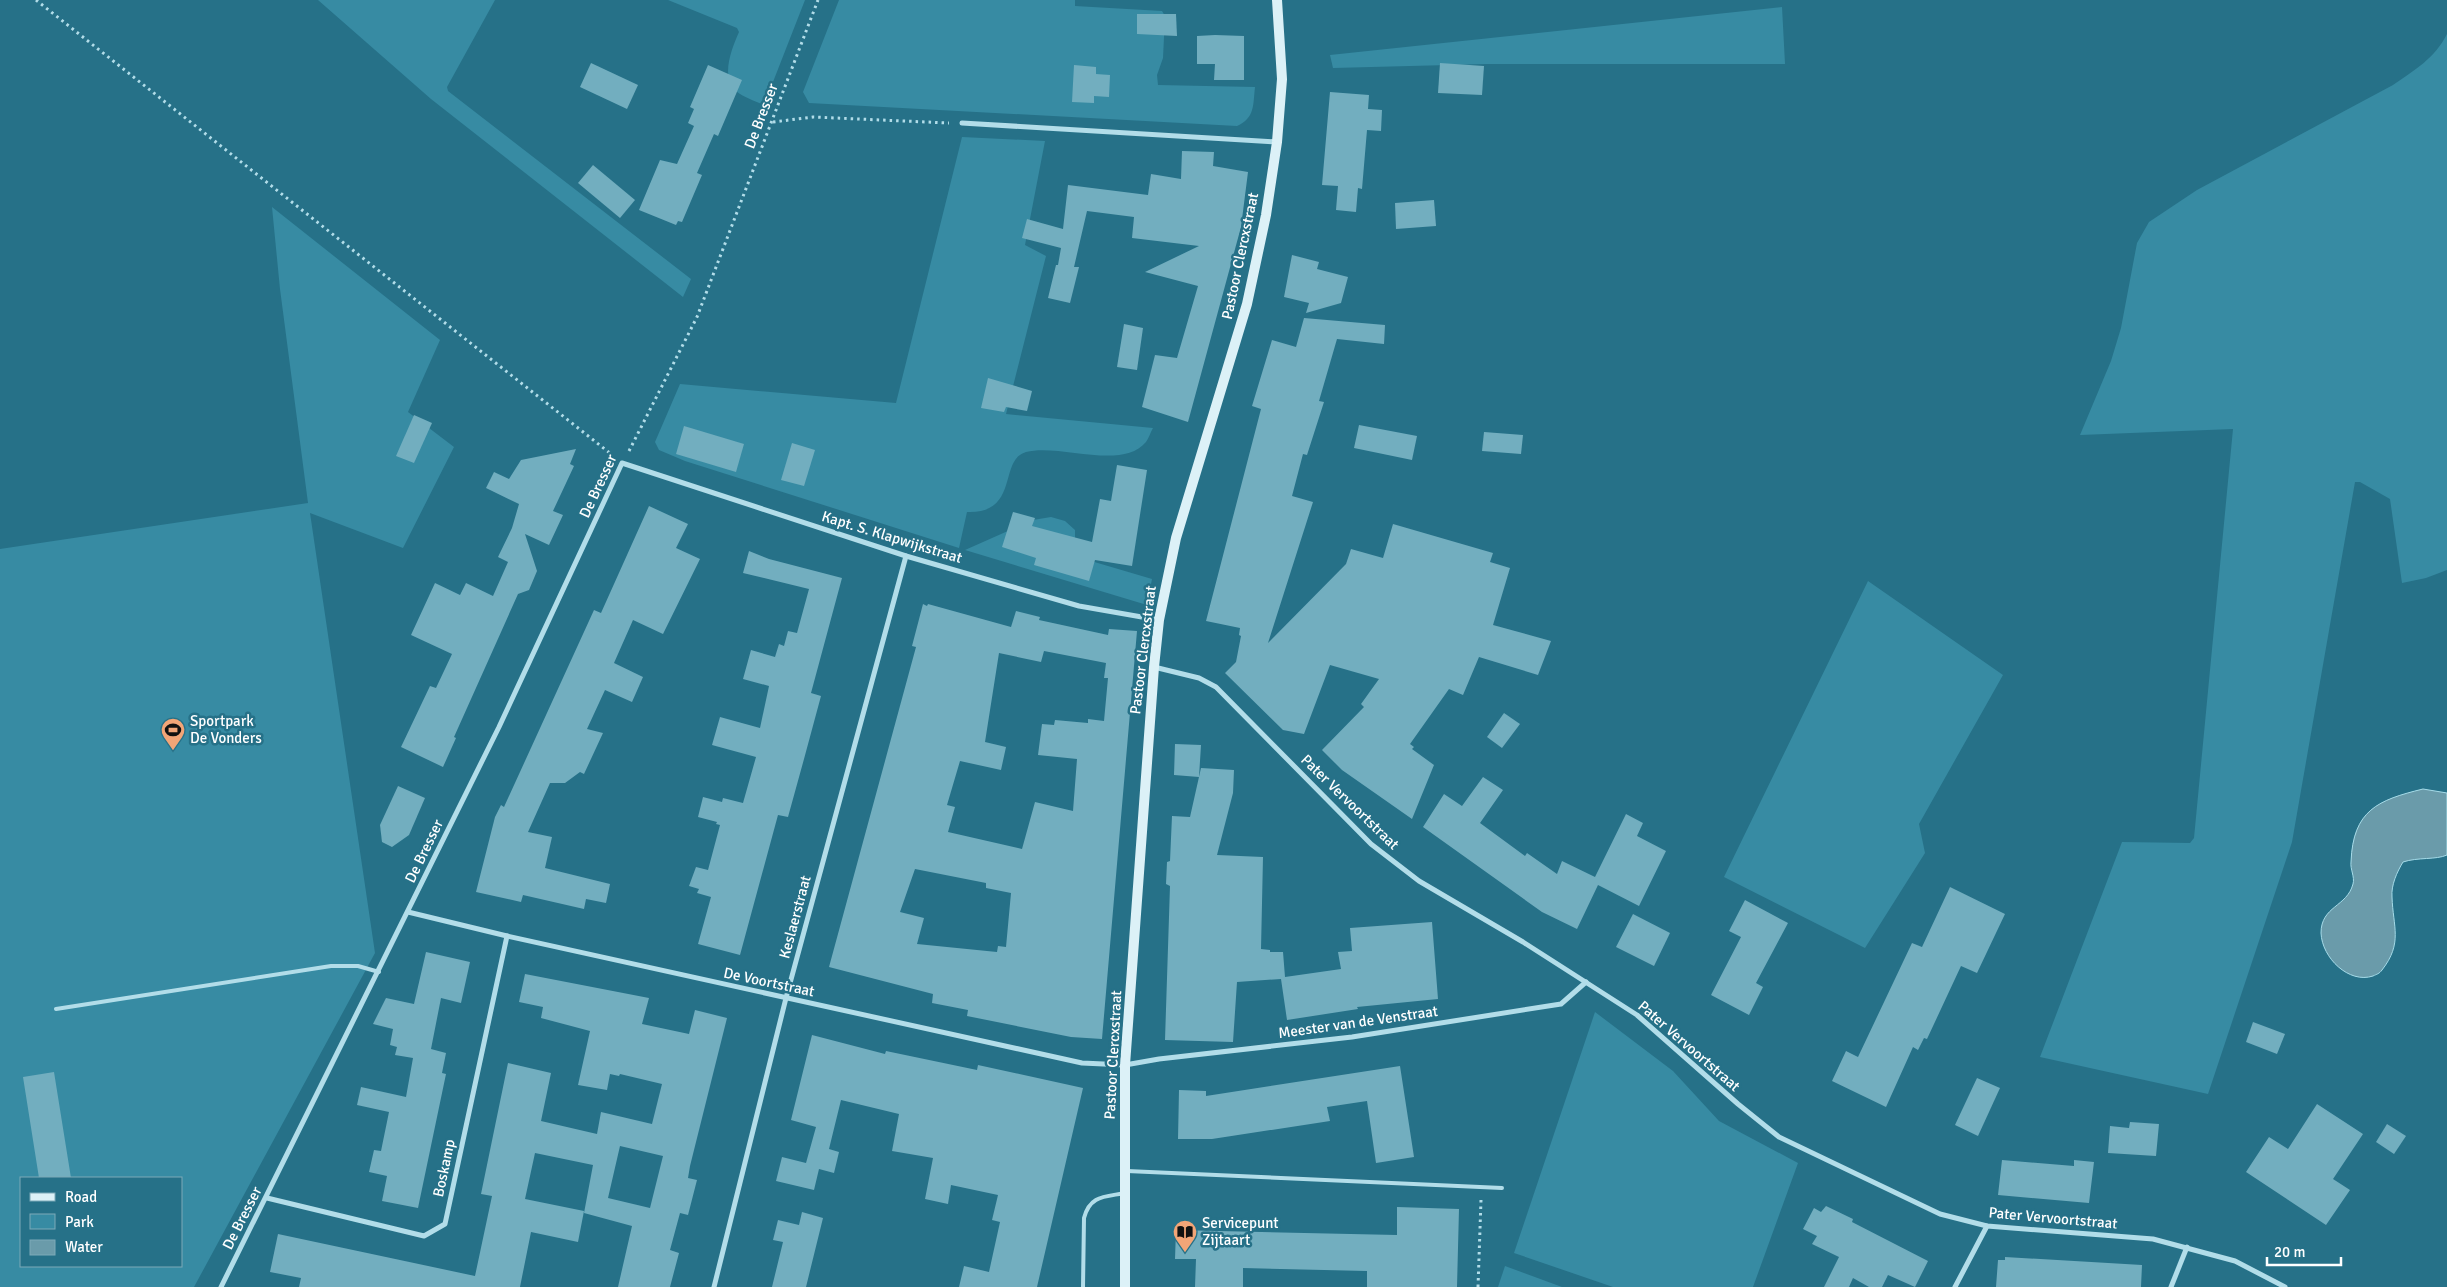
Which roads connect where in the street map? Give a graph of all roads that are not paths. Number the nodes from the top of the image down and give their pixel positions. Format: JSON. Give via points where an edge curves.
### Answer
{"nodes":[{"id":1,"x":1277,"y":0,"type":"edge"},
{"id":2,"x":962,"y":123,"type":"road end"},
{"id":3,"x":1277,"y":142,"type":"junction"},
{"id":4,"x":622,"y":463,"type":"joint"},
{"id":5,"x":906,"y":556,"type":"junction"},
{"id":6,"x":1159,"y":620,"type":"junction"},
{"id":7,"x":1154,"y":667,"type":"junction"},
{"id":8,"x":408,"y":912,"type":"junction"},
{"id":9,"x":507,"y":936,"type":"junction"},
{"id":10,"x":379,"y":972,"type":"junction"},
{"id":11,"x":1586,"y":982,"type":"junction"},
{"id":12,"x":786,"y":998,"type":"junction"},
{"id":13,"x":56,"y":1010,"type":"dead end"},
{"id":14,"x":1126,"y":1065,"type":"junction"},
{"id":15,"x":1125,"y":1171,"type":"junction"},
{"id":16,"x":1502,"y":1188,"type":"dead end"},
{"id":17,"x":1125,"y":1193,"type":"junction"},
{"id":18,"x":267,"y":1198,"type":"junction"},
{"id":19,"x":1987,"y":1226,"type":"junction"},
{"id":20,"x":2187,"y":1246,"type":"junction"},
{"id":21,"x":221,"y":1287,"type":"edge"},
{"id":22,"x":714,"y":1287,"type":"edge"},
{"id":23,"x":1083,"y":1287,"type":"edge"},
{"id":24,"x":1125,"y":1287,"type":"edge"},
{"id":25,"x":1955,"y":1287,"type":"edge"},
{"id":26,"x":2170,"y":1287,"type":"edge"},
{"id":27,"x":2285,"y":1287,"type":"edge"}],
"edges":[{"from":1,"to":3,"type":"street","name":"Pastoor Clercxstraat","via":[[1282,79]]},
{"from":2,"to":3,"type":"street"},
{"from":3,"to":6,"type":"street","name":"Pastoor Clercxstraat","via":[[1247,304],[1176,538]]},
{"from":4,"to":5,"type":"street","name":"Kapt. S. Klapwijkstraat"},
{"from":4,"to":8,"type":"street","name":"De Bresser","via":[[499,727]]},
{"from":5,"to":6,"type":"street","name":"Kapt. S. Klapwijkstraat","via":[[1079,606]]},
{"from":5,"to":12,"type":"street","name":"Keslaerstraat"},
{"from":6,"to":7,"type":"street","name":"Pastoor Clercxstraat"},
{"from":7,"to":11,"type":"street","name":"Pater Vervoortstraat","via":[[1200,678],[1216,687],[1371,844],[1419,881]]},
{"from":7,"to":14,"type":"street","name":"Pastoor Clercxstraat"},
{"from":8,"to":9,"type":"street","name":"De Voortstraat"},
{"from":8,"to":10,"type":"street","name":"De Bresser"},
{"from":9,"to":12,"type":"street","name":"De Voortstraat"},
{"from":9,"to":18,"type":"street","name":"Boskamp","via":[[445,1224],[424,1236]]},
{"from":10,"to":13,"type":"lane","via":[[358,966],[331,966]]},
{"from":10,"to":18,"type":"street","name":"De Bresser"},
{"from":11,"to":14,"type":"street","name":"Meester van de Venstraat","via":[[1561,1004],[1352,1038]]},
{"from":11,"to":19,"type":"street","name":"Pater Vervoortstraat","via":[[1637,1015],[1779,1137],[1940,1214]]},
{"from":12,"to":14,"type":"street","name":"De Voortstraat","via":[[1082,1063]]},
{"from":12,"to":22,"type":"street","name":"Keslaerstraat"},
{"from":14,"to":15,"type":"street","name":"Pastoor Clercxstraat"},
{"from":15,"to":16,"type":"lane"},
{"from":15,"to":17,"type":"street","name":"Pastoor Clercxstraat"},
{"from":17,"to":23,"type":"lane","via":[[1096,1199],[1086,1210]]},
{"from":17,"to":24,"type":"street","name":"Pastoor Clercxstraat"},
{"from":18,"to":21,"type":"street","name":"De Bresser"},
{"from":19,"to":20,"type":"street","name":"Pater Vervoortstraat","via":[[2154,1239]]},
{"from":19,"to":25,"type":"street"},
{"from":20,"to":26,"type":"street"},
{"from":20,"to":27,"type":"street","name":"Pater Vervoortstraat","via":[[2235,1261]]}]}
